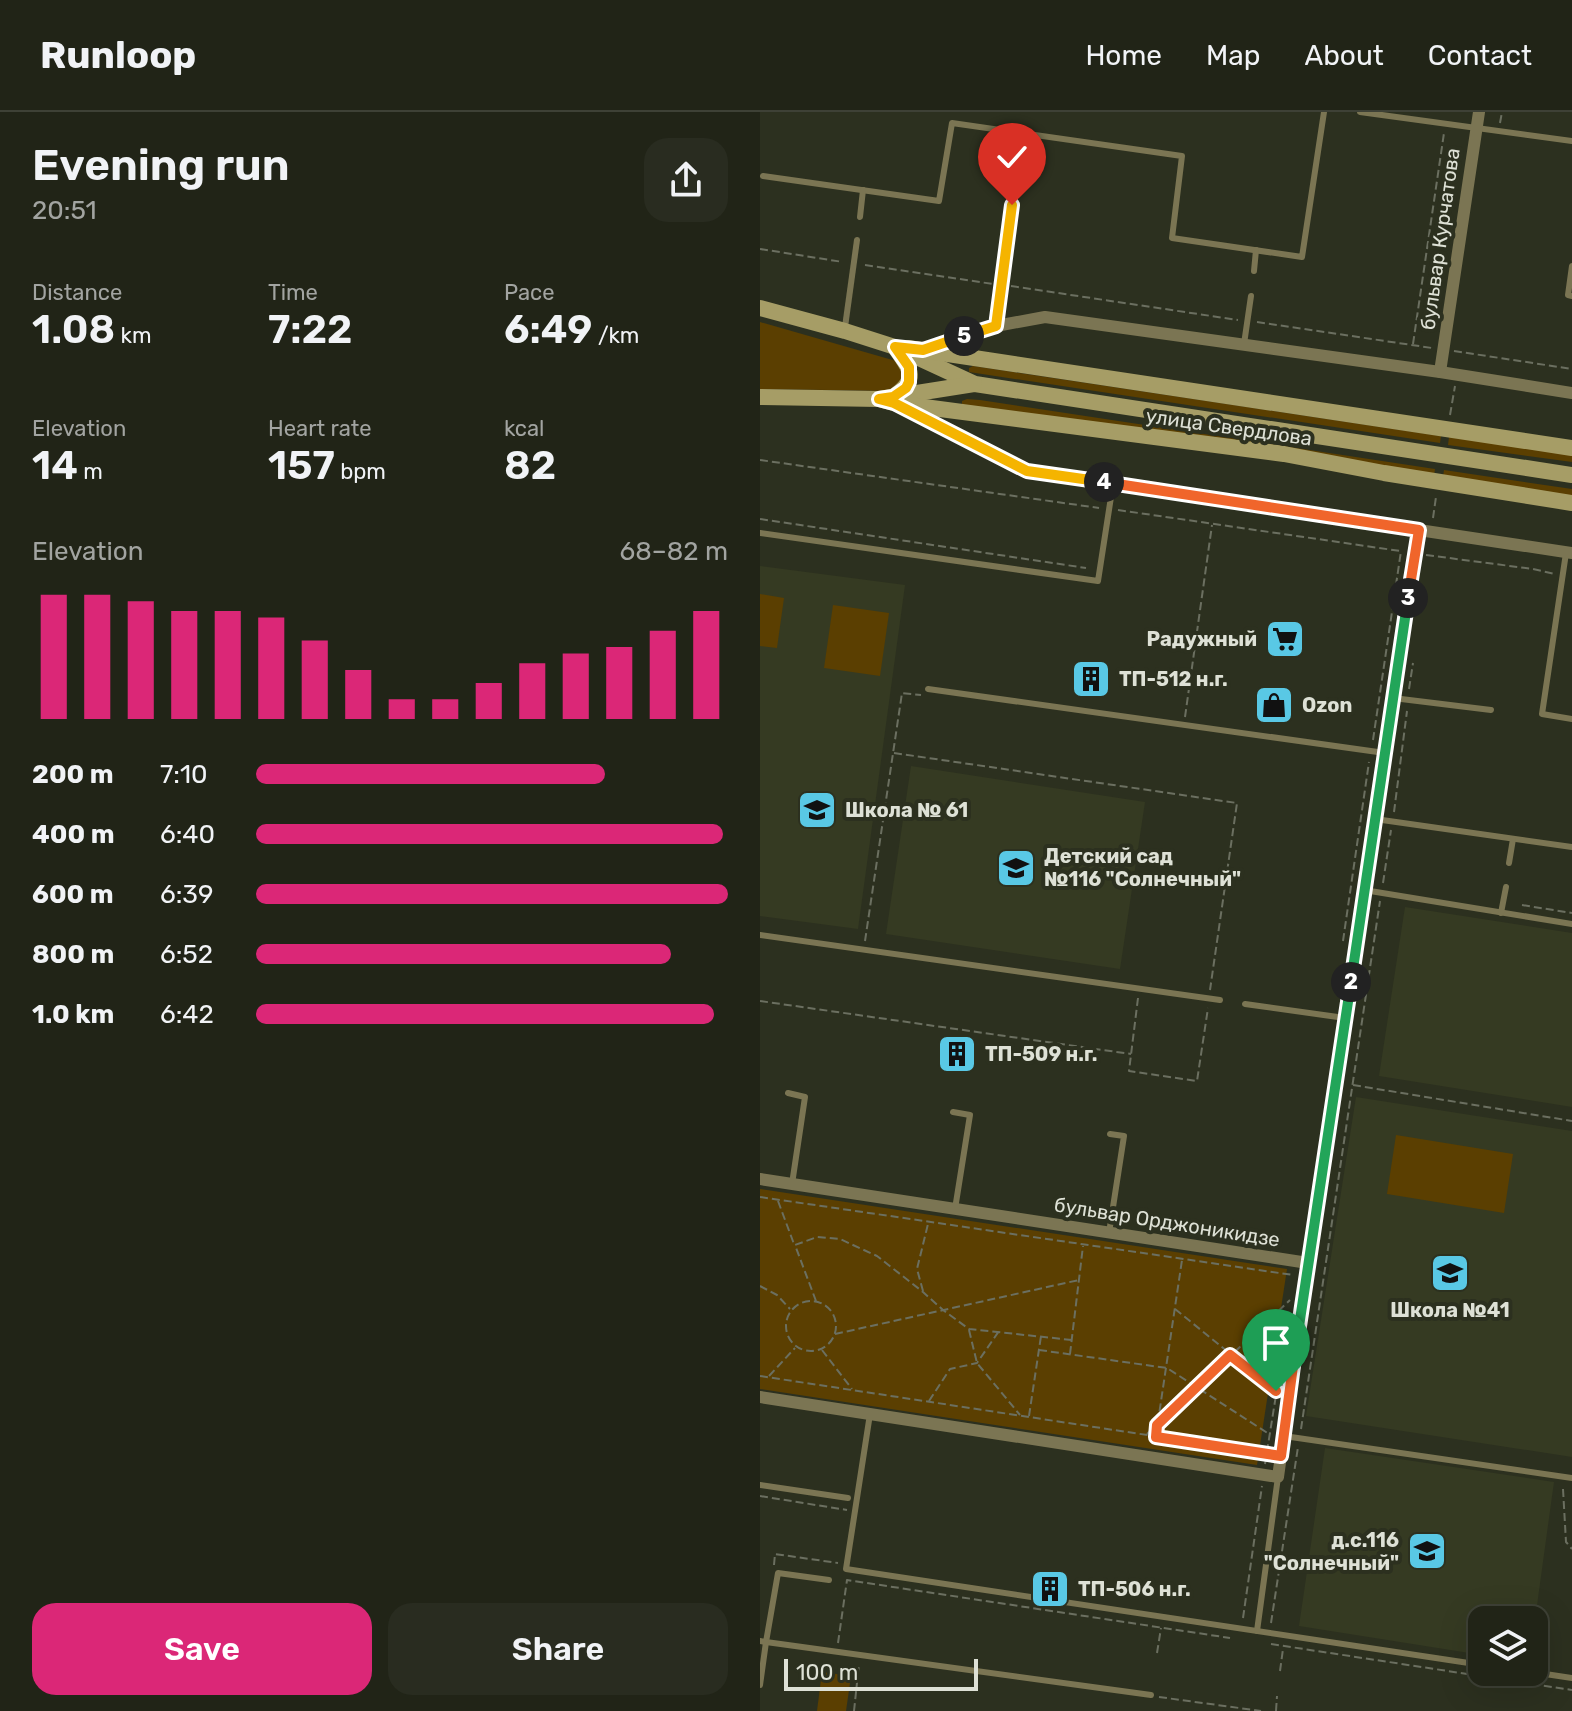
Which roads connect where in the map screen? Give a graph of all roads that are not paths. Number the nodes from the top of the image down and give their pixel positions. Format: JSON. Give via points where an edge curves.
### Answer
{"nodes":[{"id":1,"x":1324,"y":112,"type":"edge"},
{"id":2,"x":1360,"y":112,"type":"edge"},
{"id":3,"x":1479,"y":112,"type":"edge"},
{"id":4,"x":1476,"y":128,"type":"junction"},
{"id":5,"x":1572,"y":141,"type":"edge"},
{"id":6,"x":763,"y":176,"type":"dead end"},
{"id":7,"x":863,"y":190,"type":"junction"},
{"id":8,"x":1012,"y":205,"type":"dead end"},
{"id":9,"x":860,"y":217,"type":"dead end"},
{"id":10,"x":857,"y":240,"type":"dead end"},
{"id":11,"x":1256,"y":250,"type":"junction"},
{"id":12,"x":1572,"y":266,"type":"edge"},
{"id":13,"x":1254,"y":271,"type":"dead end"},
{"id":14,"x":1251,"y":296,"type":"dead end"},
{"id":15,"x":1572,"y":296,"type":"edge"},
{"id":16,"x":760,"y":308,"type":"edge"},
{"id":17,"x":996,"y":326,"type":"junction"},
{"id":18,"x":845,"y":331,"type":"junction"},
{"id":19,"x":1244,"y":345,"type":"junction"},
{"id":20,"x":895,"y":347,"type":"junction"},
{"id":21,"x":923,"y":350,"type":"junction"},
{"id":22,"x":1440,"y":372,"type":"junction"},
{"id":23,"x":975,"y":384,"type":"junction"},
{"id":24,"x":1572,"y":393,"type":"edge"},
{"id":25,"x":760,"y":397,"type":"edge"},
{"id":26,"x":889,"y":399,"type":"junction"},
{"id":27,"x":1572,"y":448,"type":"edge"},
{"id":28,"x":1572,"y":475,"type":"edge"},
{"id":29,"x":1113,"y":484,"type":"junction"},
{"id":30,"x":1572,"y":503,"type":"edge"},
{"id":31,"x":1419,"y":530,"type":"junction"},
{"id":32,"x":760,"y":533,"type":"edge"},
{"id":33,"x":1569,"y":553,"type":"edge"},
{"id":34,"x":928,"y":689,"type":"dead end"},
{"id":35,"x":1393,"y":698,"type":"junction"},
{"id":36,"x":1491,"y":710,"type":"dead end"},
{"id":37,"x":1572,"y":719,"type":"edge"},
{"id":38,"x":1385,"y":753,"type":"junction"},
{"id":39,"x":1375,"y":819,"type":"junction"},
{"id":40,"x":1513,"y":839,"type":"junction"},
{"id":41,"x":1572,"y":847,"type":"edge"},
{"id":42,"x":1509,"y":863,"type":"dead end"},
{"id":43,"x":1506,"y":887,"type":"dead end"},
{"id":44,"x":1364,"y":890,"type":"junction"},
{"id":45,"x":1501,"y":913,"type":"junction"},
{"id":46,"x":1572,"y":924,"type":"edge"},
{"id":47,"x":760,"y":935,"type":"edge"},
{"id":48,"x":1220,"y":1000,"type":"dead end"},
{"id":49,"x":1245,"y":1004,"type":"dead end"},
{"id":50,"x":1345,"y":1018,"type":"junction"},
{"id":51,"x":788,"y":1093,"type":"dead end"},
{"id":52,"x":953,"y":1112,"type":"dead end"},
{"id":53,"x":1110,"y":1134,"type":"dead end"},
{"id":54,"x":760,"y":1179,"type":"edge"},
{"id":55,"x":792,"y":1184,"type":"junction"},
{"id":56,"x":955,"y":1209,"type":"junction"},
{"id":57,"x":1109,"y":1233,"type":"junction"},
{"id":58,"x":1308,"y":1263,"type":"junction"},
{"id":59,"x":760,"y":1397,"type":"edge"},
{"id":60,"x":870,"y":1414,"type":"junction"},
{"id":61,"x":1284,"y":1436,"type":"junction"},
{"id":62,"x":1278,"y":1477,"type":"junction"},
{"id":63,"x":1572,"y":1478,"type":"edge"},
{"id":64,"x":760,"y":1485,"type":"edge"},
{"id":65,"x":848,"y":1498,"type":"dead end"},
{"id":66,"x":829,"y":1580,"type":"dead end"},
{"id":67,"x":1257,"y":1631,"type":"junction"},
{"id":68,"x":763,"y":1642,"type":"edge"},
{"id":69,"x":1468,"y":1663,"type":"edge"},
{"id":70,"x":1548,"y":1674,"type":"edge"},
{"id":71,"x":1572,"y":1678,"type":"edge"},
{"id":72,"x":760,"y":1685,"type":"edge"},
{"id":73,"x":1151,"y":1695,"type":"road end"}],
"edges":[{"from":1,"to":11,"type":"lane","via":[[1302,257]]},
{"from":2,"to":4,"type":"lane"},
{"from":3,"to":4,"type":"street","name":"бульвар Курчатова"},
{"from":4,"to":5,"type":"lane"},
{"from":4,"to":22,"type":"street","name":"бульвар Курчатова"},
{"from":6,"to":7,"type":"lane"},
{"from":7,"to":9,"type":"lane"},
{"from":7,"to":11,"type":"lane","via":[[939,201],[952,123],[1182,156],[1172,238]]},
{"from":8,"to":17,"type":"lane"},
{"from":10,"to":18,"type":"lane"},
{"from":11,"to":13,"type":"lane"},
{"from":12,"to":15,"type":"lane"},
{"from":14,"to":19,"type":"lane"},
{"from":16,"to":18,"type":"main road","name":"улица Свердлова"},
{"from":17,"to":19,"type":"street","via":[[1045,317]]},
{"from":17,"to":21,"type":"street"},
{"from":18,"to":20,"type":"main road","name":"улица Свердлова"},
{"from":19,"to":22,"type":"street"},
{"from":20,"to":21,"type":"main road","name":"улица Свердлова"},
{"from":20,"to":23,"type":"main road","name":"улица Свердлова"},
{"from":20,"to":26,"type":"main road","via":[[909,376],[906,388]]},
{"from":21,"to":27,"type":"main road","name":"улица Свердлова"},
{"from":22,"to":24,"type":"street"},
{"from":23,"to":26,"type":"main road","name":"улица Свердлова"},
{"from":23,"to":28,"type":"main road","name":"улица Свердлова"},
{"from":25,"to":26,"type":"main road","name":"улица Свердлова"},
{"from":26,"to":29,"type":"street","via":[[1027,471]]},
{"from":26,"to":30,"type":"main road","name":"улица Свердлова","via":[[1284,454]]},
{"from":29,"to":31,"type":"street"},
{"from":29,"to":32,"type":"lane","via":[[1098,581]]},
{"from":31,"to":33,"type":"street"},
{"from":31,"to":35,"type":"street"},
{"from":33,"to":37,"type":"lane","via":[[1542,714]]},
{"from":34,"to":38,"type":"lane"},
{"from":35,"to":36,"type":"lane"},
{"from":35,"to":38,"type":"street"},
{"from":38,"to":39,"type":"street"},
{"from":39,"to":40,"type":"lane"},
{"from":39,"to":44,"type":"street"},
{"from":40,"to":41,"type":"lane"},
{"from":40,"to":42,"type":"lane"},
{"from":43,"to":45,"type":"lane"},
{"from":44,"to":45,"type":"lane"},
{"from":44,"to":50,"type":"street"},
{"from":45,"to":46,"type":"lane"},
{"from":47,"to":48,"type":"lane"},
{"from":49,"to":50,"type":"lane"},
{"from":50,"to":58,"type":"street"},
{"from":51,"to":55,"type":"lane","via":[[805,1097]]},
{"from":52,"to":56,"type":"lane","via":[[970,1115]]},
{"from":53,"to":57,"type":"lane","via":[[1124,1136]]},
{"from":54,"to":55,"type":"street","name":"бульвар Орджоникидзе"},
{"from":55,"to":56,"type":"street","name":"бульвар Орджоникидзе"},
{"from":56,"to":57,"type":"street","name":"бульвар Орджоникидзе"},
{"from":57,"to":58,"type":"street","name":"бульвар Орджоникидзе"},
{"from":58,"to":61,"type":"street"},
{"from":59,"to":60,"type":"street"},
{"from":60,"to":62,"type":"street"},
{"from":60,"to":67,"type":"lane","via":[[846,1569]]},
{"from":61,"to":62,"type":"street"},
{"from":61,"to":63,"type":"lane"},
{"from":62,"to":67,"type":"lane"},
{"from":64,"to":65,"type":"lane"},
{"from":66,"to":68,"type":"lane","via":[[778,1573]]},
{"from":67,"to":69,"type":"lane"},
{"from":68,"to":72,"type":"lane"},
{"from":68,"to":73,"type":"lane"},
{"from":70,"to":71,"type":"lane"}]}
